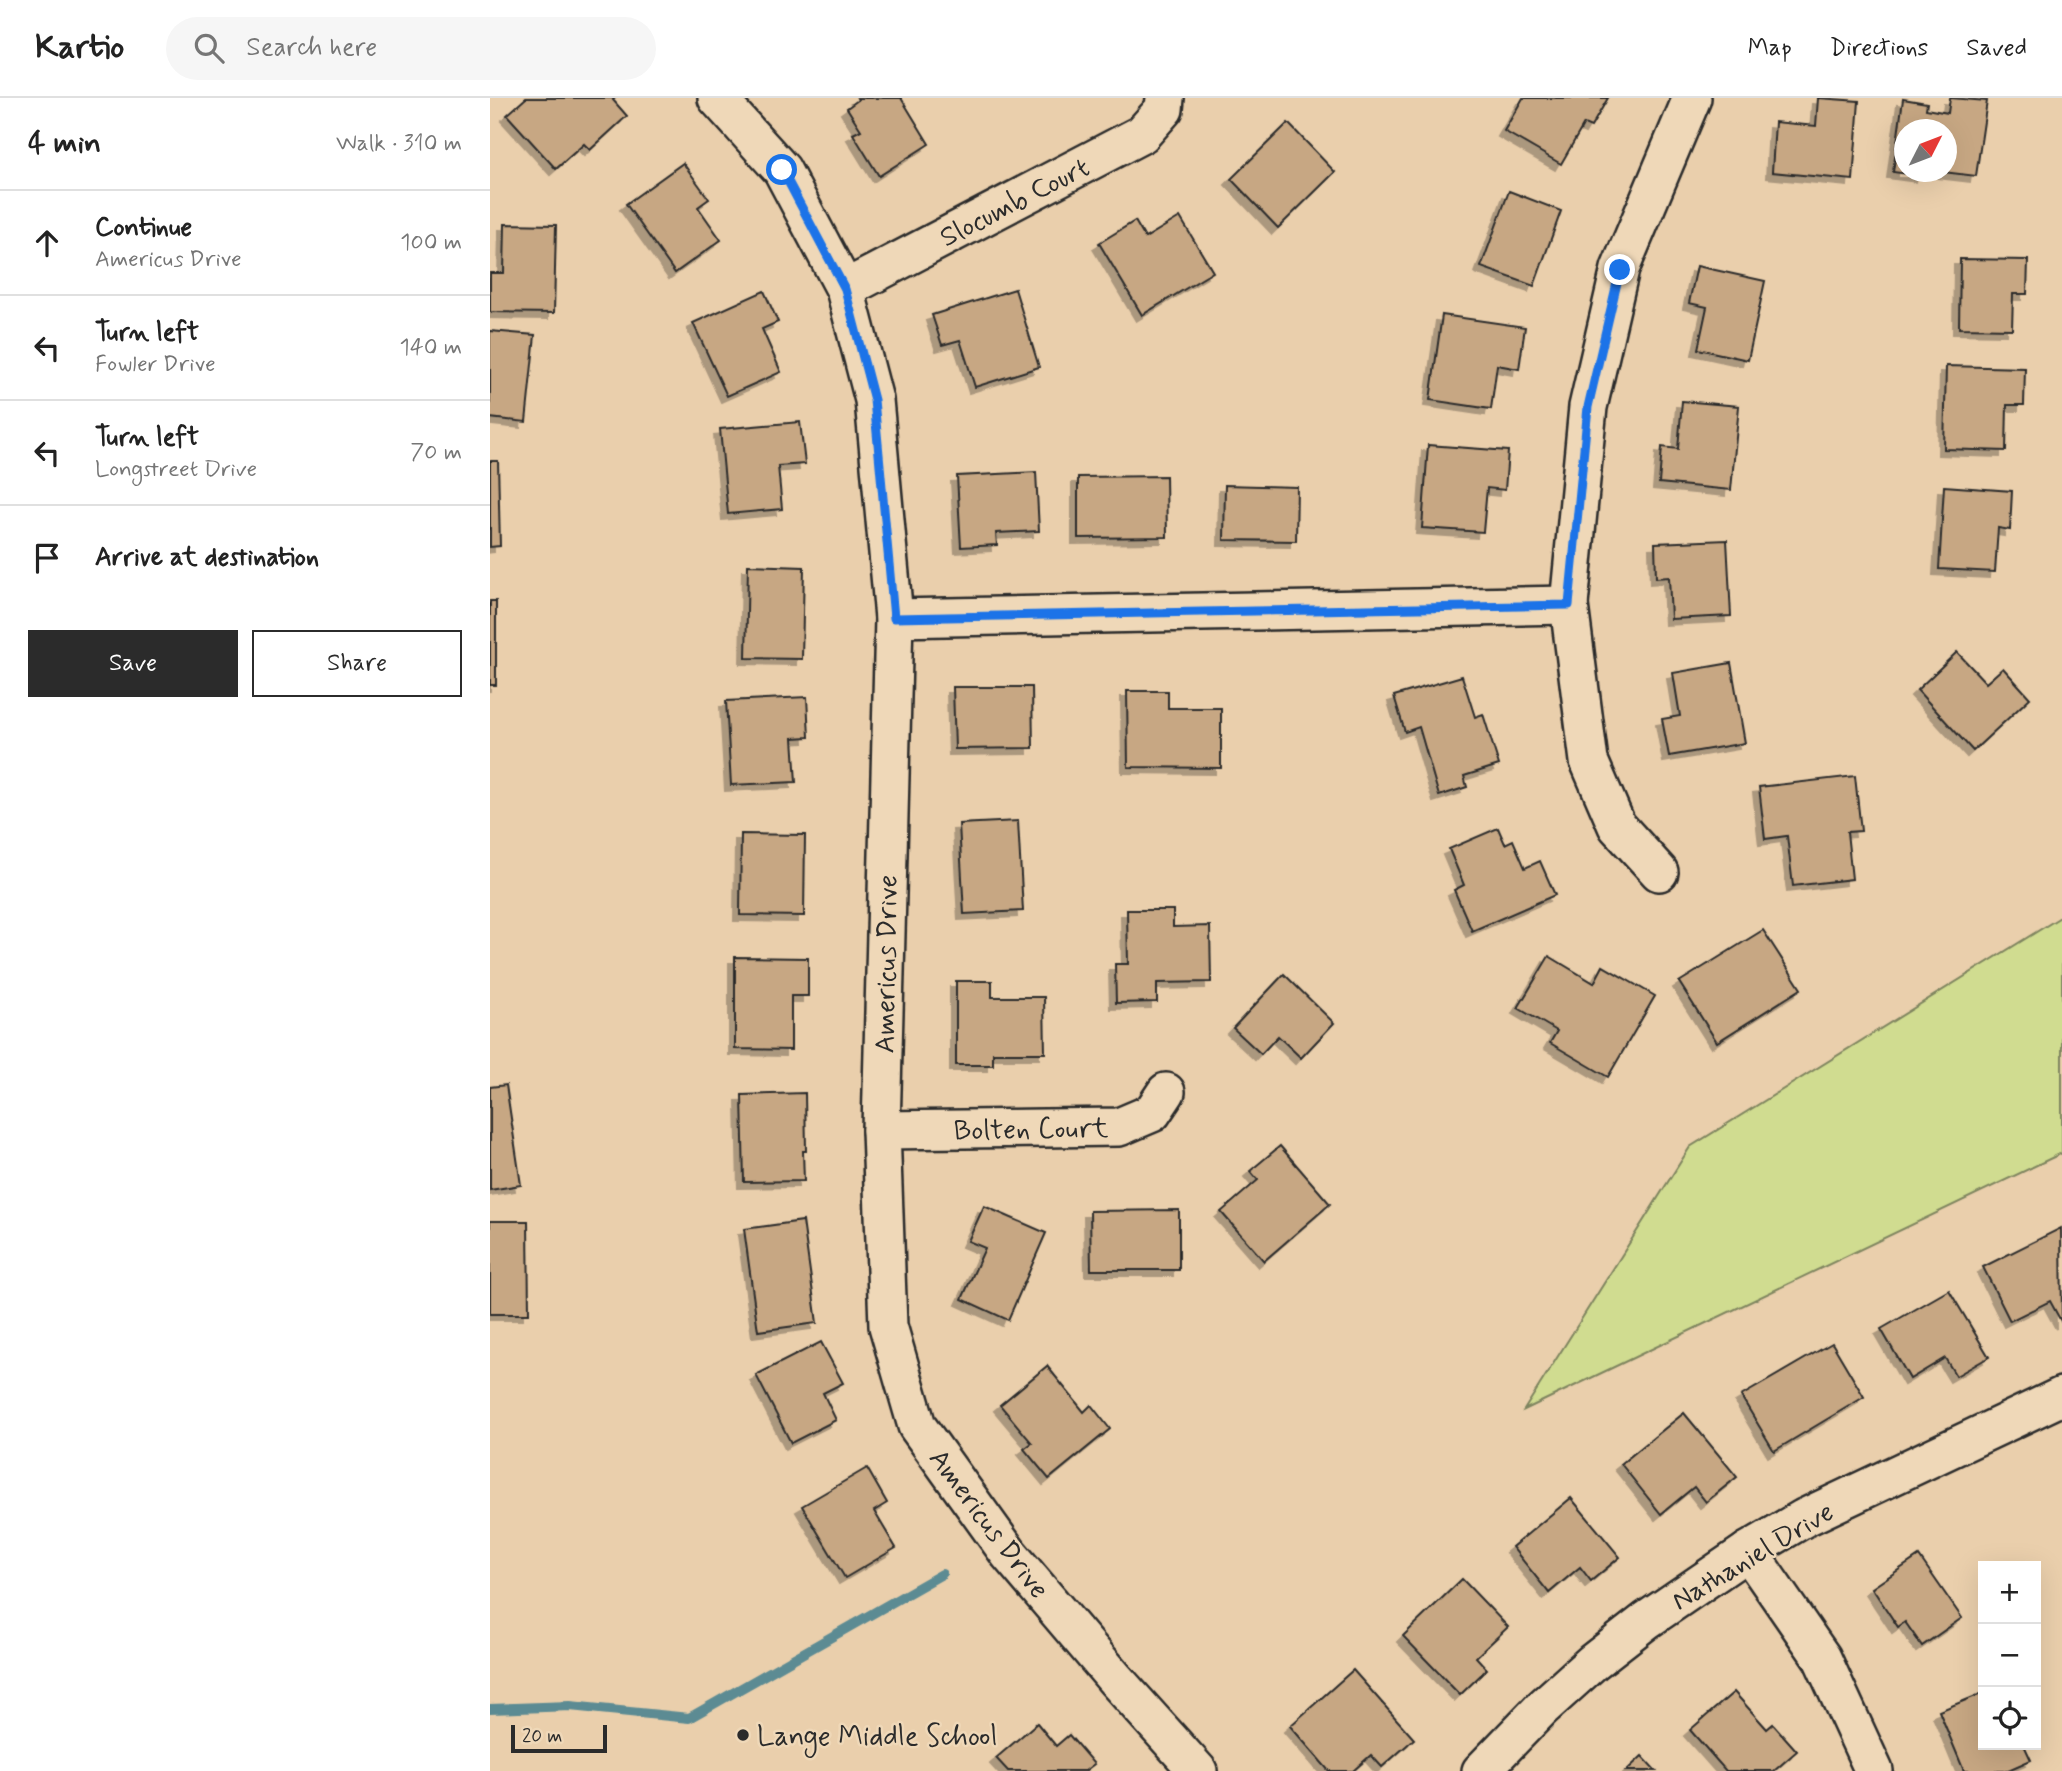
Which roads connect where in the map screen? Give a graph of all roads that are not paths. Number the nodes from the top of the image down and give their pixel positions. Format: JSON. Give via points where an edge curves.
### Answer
{"nodes":[{"id":1,"x":717,"y":98,"type":"edge"},
{"id":2,"x":1165,"y":98,"type":"edge"},
{"id":3,"x":1692,"y":98,"type":"edge"},
{"id":4,"x":845,"y":289,"type":"junction"},
{"id":5,"x":1569,"y":605,"type":"junction"},
{"id":6,"x":894,"y":618,"type":"junction"},
{"id":7,"x":1659,"y":872,"type":"dead end"},
{"id":8,"x":1166,"y":1091,"type":"dead end"},
{"id":9,"x":881,"y":1130,"type":"junction"},
{"id":10,"x":2062,"y":1396,"type":"edge"},
{"id":11,"x":1748,"y":1551,"type":"junction"},
{"id":12,"x":1198,"y":1771,"type":"edge"},
{"id":13,"x":1481,"y":1771,"type":"edge"},
{"id":14,"x":1874,"y":1771,"type":"edge"}],
"edges":[{"from":1,"to":4,"type":"street","name":"Americus Drive","via":[[782,170]]},
{"from":2,"to":4,"type":"street","name":"Slocumb Court","via":[[1164,109],[1142,135]]},
{"from":3,"to":5,"type":"street","via":[[1620,270],[1588,407]]},
{"from":4,"to":6,"type":"street","name":"Americus Drive","via":[[874,400]]},
{"from":5,"to":6,"type":"street"},
{"from":5,"to":7,"type":"street","via":[[1589,761],[1617,826]]},
{"from":6,"to":9,"type":"street","name":"Americus Drive"},
{"from":8,"to":9,"type":"street","name":"Bolten Court","via":[[1152,1113],[1119,1127]]},
{"from":9,"to":12,"type":"street","name":"Americus Drive","via":[[887,1326],[917,1426],[1009,1554]]},
{"from":10,"to":11,"type":"street","name":"Nathaniel Drive","via":[[1804,1518]]},
{"from":11,"to":13,"type":"street","name":"Nathaniel Drive","via":[[1593,1662]]},
{"from":11,"to":14,"type":"street","via":[[1822,1658]]}]}
